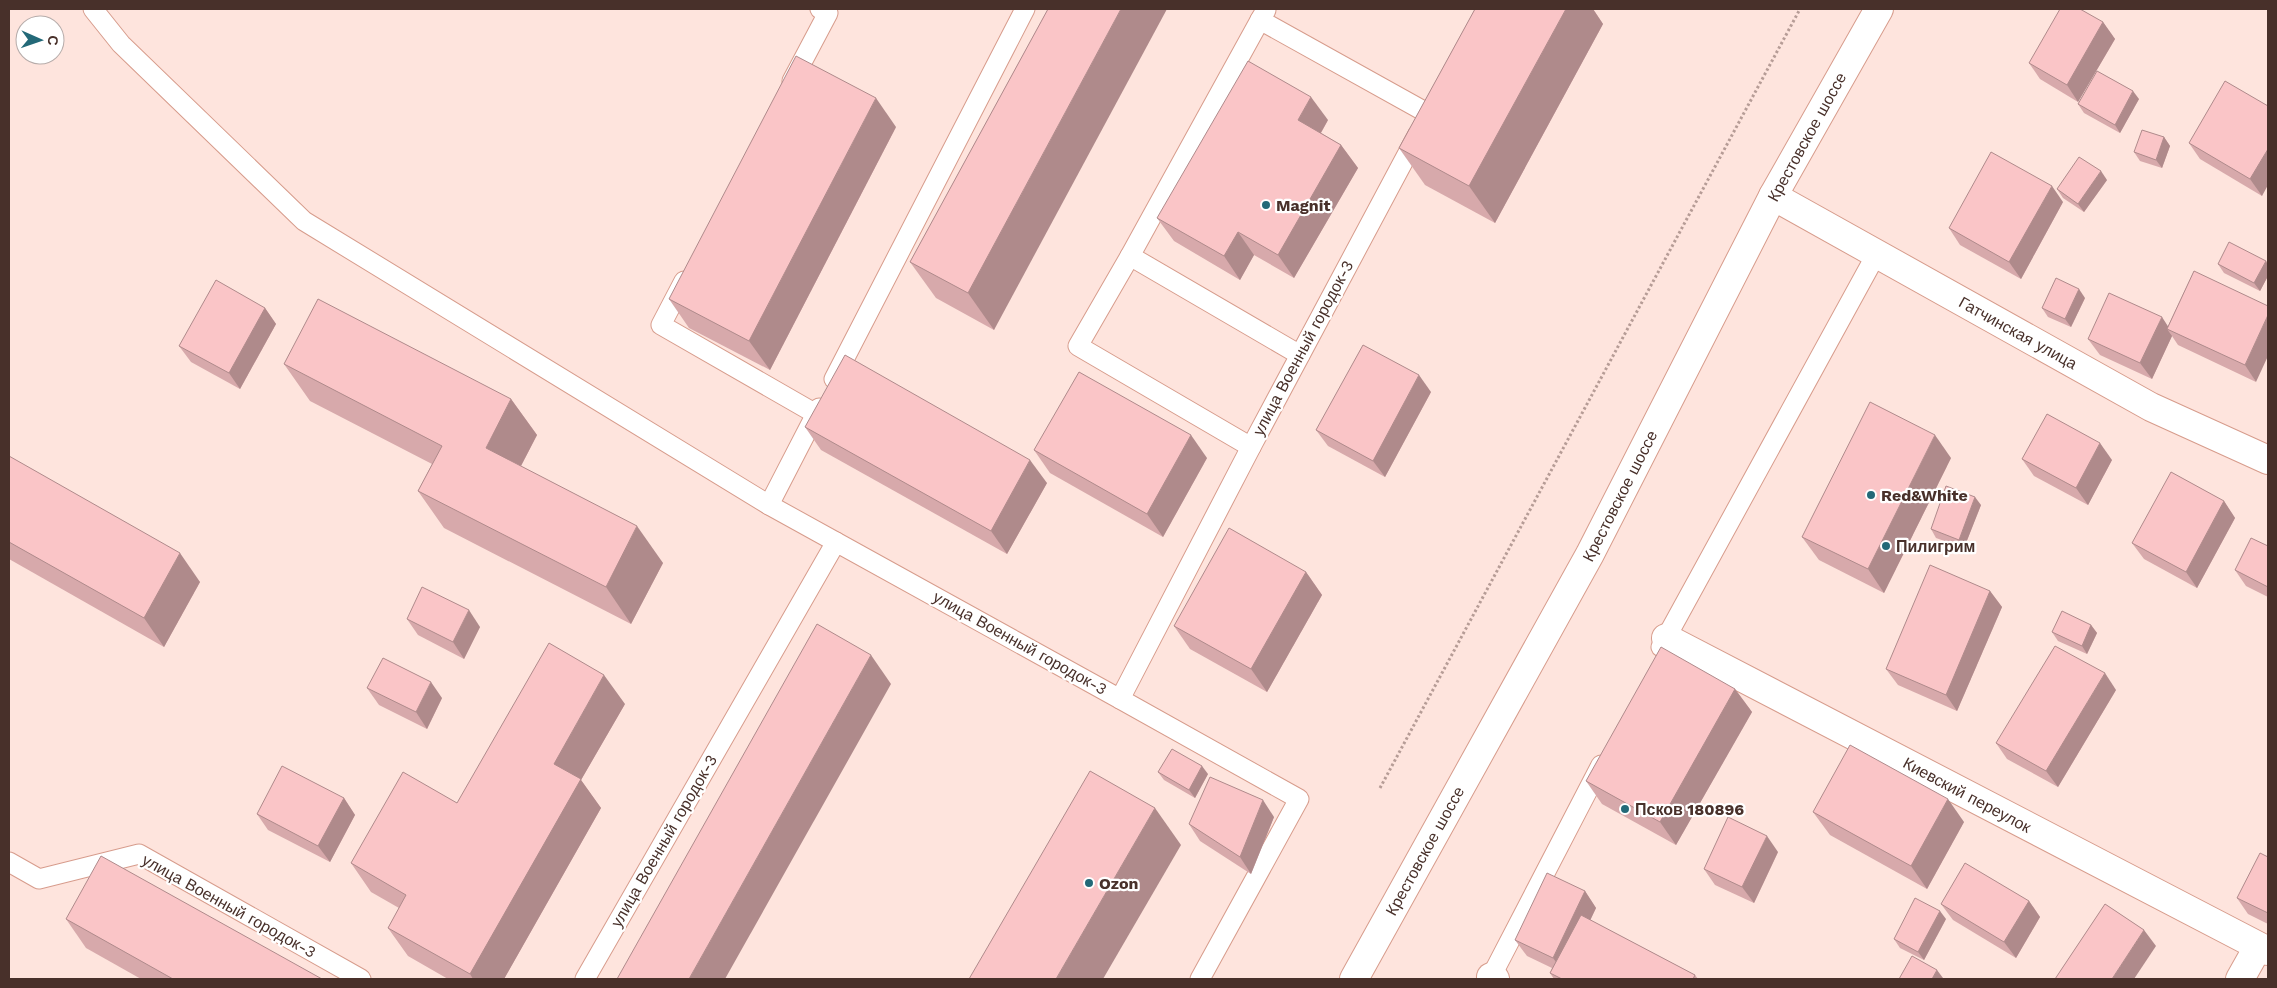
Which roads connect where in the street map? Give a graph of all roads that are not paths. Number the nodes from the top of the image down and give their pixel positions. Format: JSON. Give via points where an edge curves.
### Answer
{"nodes":[{"id":1,"x":93,"y":9,"type":"edge"},
{"id":2,"x":820,"y":9,"type":"edge"},
{"id":3,"x":1025,"y":9,"type":"edge"},
{"id":4,"x":1879,"y":9,"type":"edge"},
{"id":5,"x":1263,"y":14,"type":"edge"},
{"id":6,"x":1438,"y":96,"type":"edge"},
{"id":7,"x":782,"y":100,"type":"edge"},
{"id":8,"x":1429,"y":114,"type":"junction"},
{"id":9,"x":1774,"y":196,"type":"junction"},
{"id":10,"x":1877,"y":253,"type":"junction"},
{"id":11,"x":1130,"y":256,"type":"junction"},
{"id":12,"x":694,"y":264,"type":"edge"},
{"id":13,"x":1300,"y":355,"type":"junction"},
{"id":14,"x":816,"y":414,"type":"junction"},
{"id":15,"x":1251,"y":447,"type":"junction"},
{"id":16,"x":2268,"y":460,"type":"edge"},
{"id":17,"x":769,"y":505,"type":"junction"},
{"id":18,"x":836,"y":542,"type":"junction"},
{"id":19,"x":1666,"y":638,"type":"junction"},
{"id":20,"x":1653,"y":664,"type":"edge"},
{"id":21,"x":1120,"y":699,"type":"junction"},
{"id":22,"x":1608,"y":751,"type":"edge"},
{"id":23,"x":9,"y":862,"type":"edge"},
{"id":24,"x":2263,"y":949,"type":"edge"},
{"id":25,"x":1493,"y":978,"type":"edge"},
{"id":26,"x":360,"y":979,"type":"edge"},
{"id":27,"x":585,"y":979,"type":"edge"},
{"id":28,"x":1200,"y":979,"type":"edge"},
{"id":29,"x":1354,"y":979,"type":"edge"},
{"id":30,"x":2240,"y":979,"type":"edge"}],
"edges":[{"from":1,"to":17,"type":"lane","via":[[121,44],[304,221]]},
{"from":2,"to":7,"type":"lane","via":[[828,13]]},
{"from":3,"to":14,"type":"lane"},
{"from":4,"to":9,"type":"street","name":"Крестовское шоссе"},
{"from":5,"to":8,"type":"lane"},
{"from":5,"to":11,"type":"lane"},
{"from":6,"to":8,"type":"lane","name":"улица Военный городок-3"},
{"from":8,"to":13,"type":"lane","name":"улица Военный городок-3"},
{"from":9,"to":10,"type":"street","name":"Гатчинская улица"},
{"from":9,"to":29,"type":"street","name":"Крестовское шоссе","via":[[1590,554]]},
{"from":10,"to":16,"type":"street","name":"Гатчинская улица","via":[[2151,407]]},
{"from":10,"to":19,"type":"lane"},
{"from":11,"to":13,"type":"lane"},
{"from":11,"to":15,"type":"lane","via":[[1078,346]]},
{"from":12,"to":14,"type":"lane","via":[[661,325]]},
{"from":13,"to":15,"type":"lane","name":"улица Военный городок-3"},
{"from":14,"to":17,"type":"lane"},
{"from":15,"to":21,"type":"lane","name":"улица Военный городок-3"},
{"from":17,"to":18,"type":"lane"},
{"from":18,"to":21,"type":"lane","name":"улица Военный городок-3"},
{"from":18,"to":27,"type":"lane","name":"улица Военный городок-3"},
{"from":19,"to":20,"type":"lane"},
{"from":19,"to":24,"type":"street","name":"Киевский переулок"},
{"from":21,"to":28,"type":"lane","via":[[1300,799]]},
{"from":22,"to":25,"type":"lane"},
{"from":23,"to":26,"type":"lane","name":"улица Военный городок-3","via":[[39,879],[139,854]]},
{"from":24,"to":30,"type":"street"}]}
